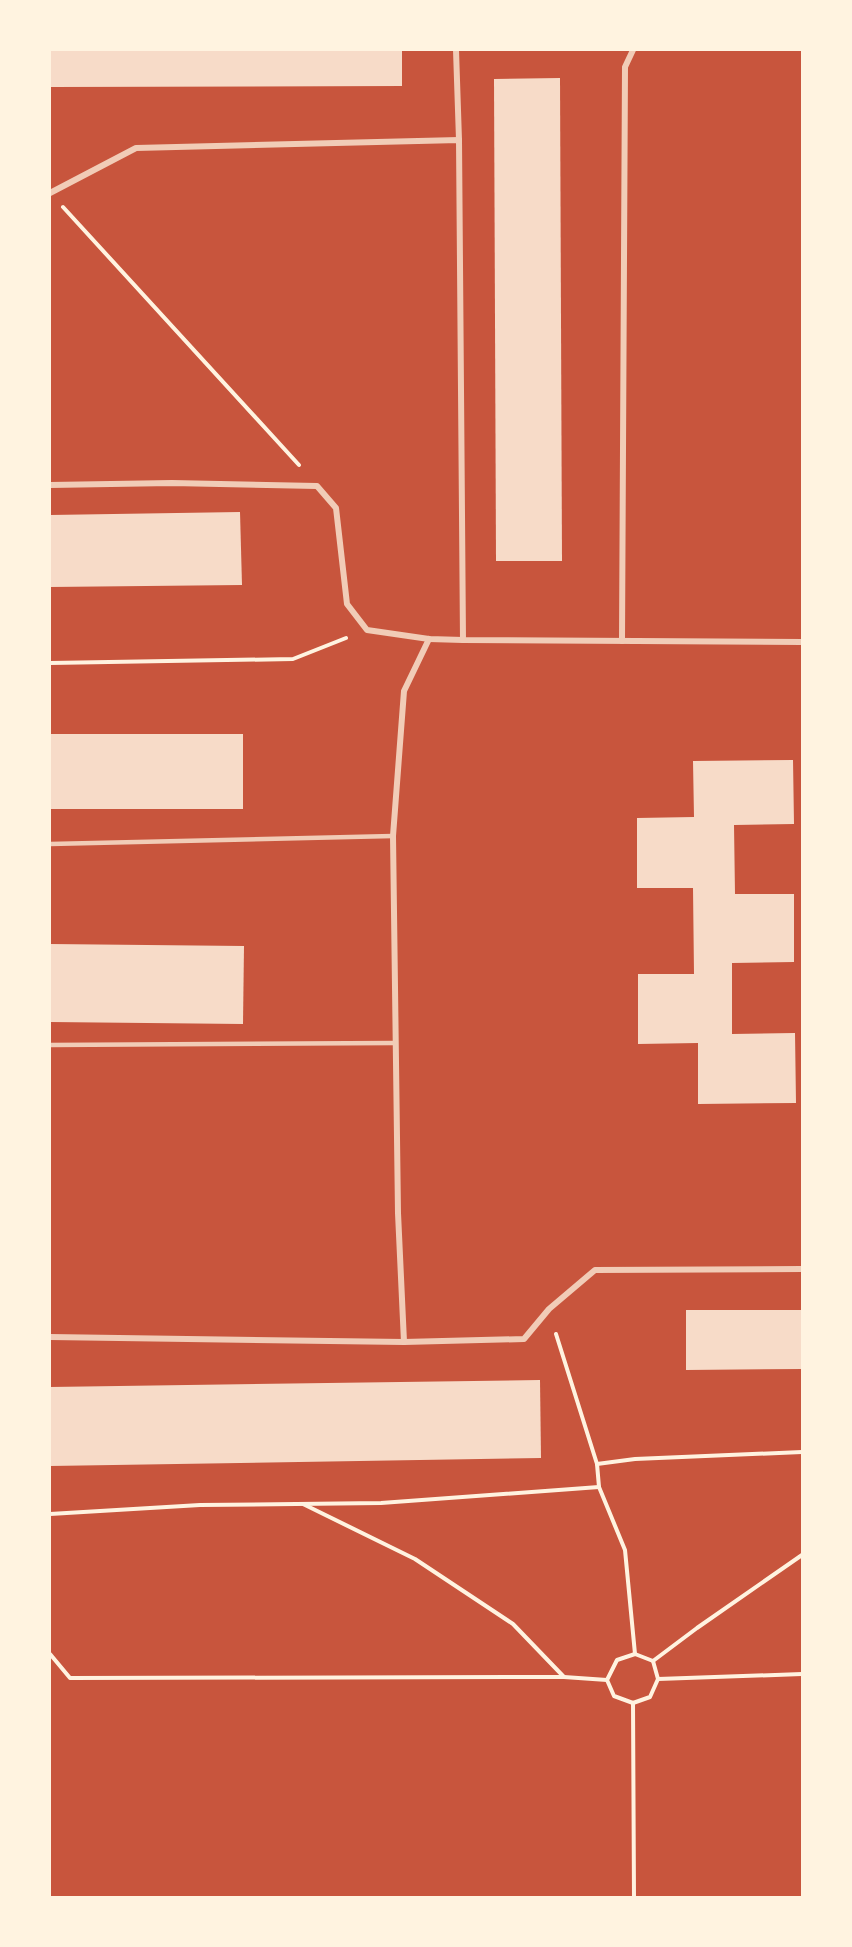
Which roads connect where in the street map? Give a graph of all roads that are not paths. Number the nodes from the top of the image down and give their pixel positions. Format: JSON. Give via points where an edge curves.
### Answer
{"nodes":[{"id":1,"x":456,"y":50,"type":"edge"},
{"id":2,"x":633,"y":50,"type":"edge"},
{"id":3,"x":459,"y":140,"type":"junction"},
{"id":4,"x":50,"y":192,"type":"edge"},
{"id":5,"x":50,"y":485,"type":"edge"},
{"id":6,"x":429,"y":639,"type":"junction"},
{"id":7,"x":464,"y":640,"type":"junction"},
{"id":8,"x":622,"y":641,"type":"junction"},
{"id":9,"x":802,"y":642,"type":"edge"},
{"id":10,"x":393,"y":836,"type":"junction"},
{"id":11,"x":50,"y":844,"type":"edge"},
{"id":12,"x":395,"y":1043,"type":"junction"},
{"id":13,"x":50,"y":1045,"type":"edge"},
{"id":14,"x":802,"y":1269,"type":"edge"},
{"id":15,"x":50,"y":1337,"type":"edge"},
{"id":16,"x":404,"y":1342,"type":"junction"}],
"edges":[{"from":1,"to":3,"type":"street"},
{"from":2,"to":8,"type":"street","via":[[625,67]]},
{"from":3,"to":4,"type":"street","via":[[136,148]]},
{"from":3,"to":7,"type":"street"},
{"from":5,"to":6,"type":"street","via":[[317,486],[336,508],[347,604],[367,630]]},
{"from":6,"to":7,"type":"street"},
{"from":6,"to":10,"type":"street","via":[[404,691]]},
{"from":7,"to":8,"type":"street"},
{"from":8,"to":9,"type":"street"},
{"from":10,"to":11,"type":"lane"},
{"from":10,"to":12,"type":"street"},
{"from":12,"to":13,"type":"lane"},
{"from":12,"to":16,"type":"street"},
{"from":14,"to":16,"type":"street","via":[[595,1270],[549,1309],[524,1339]]},
{"from":15,"to":16,"type":"street"}]}
